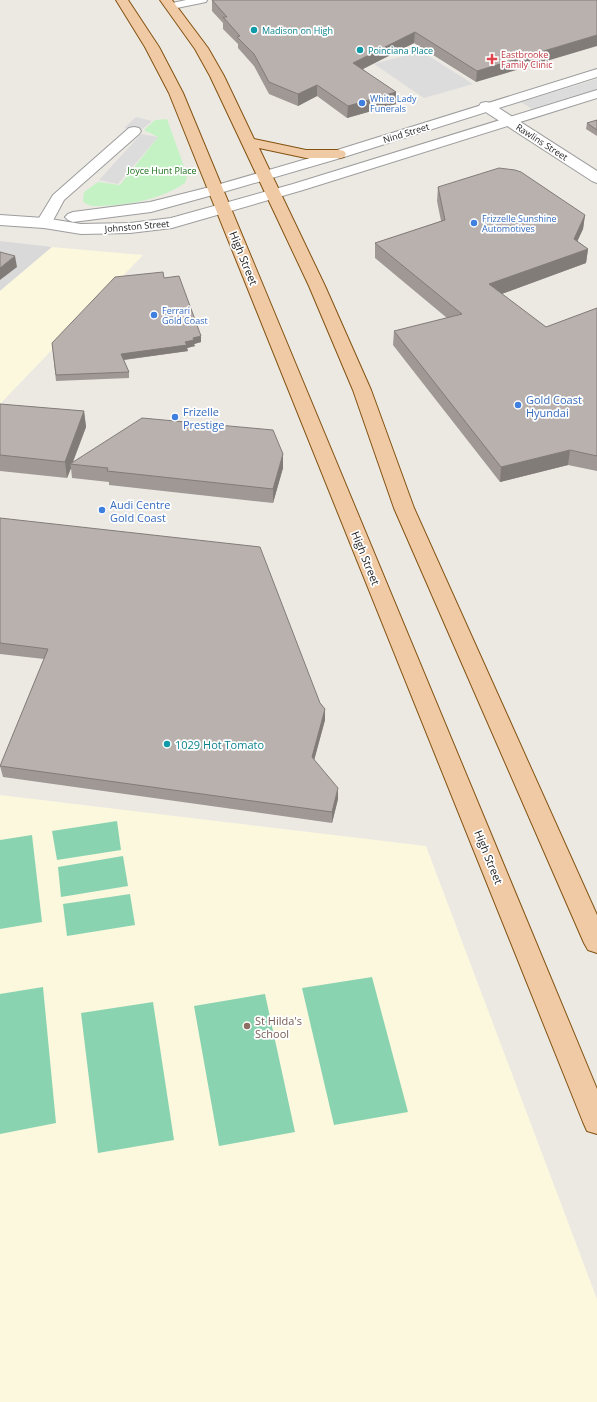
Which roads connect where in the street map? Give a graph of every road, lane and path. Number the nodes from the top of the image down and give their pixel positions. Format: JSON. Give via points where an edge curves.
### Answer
{"nodes":[{"id":1,"x":122,"y":0,"type":"edge"},
{"id":2,"x":202,"y":0,"type":"edge"},
{"id":3,"x":169,"y":3,"type":"edge"},
{"id":4,"x":597,"y":73,"type":"edge"},
{"id":5,"x":597,"y":94,"type":"edge"},
{"id":6,"x":486,"y":106,"type":"junction"},
{"id":7,"x":508,"y":121,"type":"junction"},
{"id":8,"x":134,"y":132,"type":"dead end"},
{"id":9,"x":249,"y":142,"type":"junction"},
{"id":10,"x":339,"y":154,"type":"junction"},
{"id":11,"x":597,"y":178,"type":"edge"},
{"id":12,"x":269,"y":185,"type":"junction"},
{"id":13,"x":215,"y":190,"type":"junction"},
{"id":14,"x":224,"y":209,"type":"junction"},
{"id":15,"x":0,"y":220,"type":"edge"},
{"id":16,"x":44,"y":223,"type":"junction"},
{"id":17,"x":597,"y":943,"type":"edge"},
{"id":18,"x":597,"y":1122,"type":"edge"}],
"edges":[{"from":1,"to":13,"type":"main road","name":"High Street","via":[[152,47],[176,93]]},
{"from":2,"to":3,"type":"lane"},
{"from":3,"to":9,"type":"main road","via":[[202,48]]},
{"from":4,"to":6,"type":"street","name":"Nind Street"},
{"from":5,"to":7,"type":"street","name":"Nind Street"},
{"from":6,"to":7,"type":"street","name":"Rawlins Street"},
{"from":6,"to":10,"type":"street","name":"Nind Street"},
{"from":7,"to":11,"type":"street","name":"Rawlins Street"},
{"from":7,"to":12,"type":"street","name":"Nind Street"},
{"from":8,"to":16,"type":"street","via":[[58,198]]},
{"from":9,"to":10,"type":"main road","via":[[306,154]]},
{"from":9,"to":12,"type":"main road"},
{"from":10,"to":12,"type":"street","name":"Nind Street"},
{"from":12,"to":13,"type":"street","name":"Nind Street"},
{"from":12,"to":14,"type":"street","name":"Johnston Street"},
{"from":12,"to":17,"type":"main road","via":[[362,390],[404,508]]},
{"from":13,"to":14,"type":"main road","name":"High Street"},
{"from":13,"to":16,"type":"street","name":"Johnston Street","via":[[151,207]]},
{"from":14,"to":16,"type":"street","name":"Johnston Street","via":[[172,223],[130,228],[81,229]]},
{"from":14,"to":18,"type":"main road","name":"High Street"},
{"from":15,"to":16,"type":"street","name":"Johnston Street"}]}
